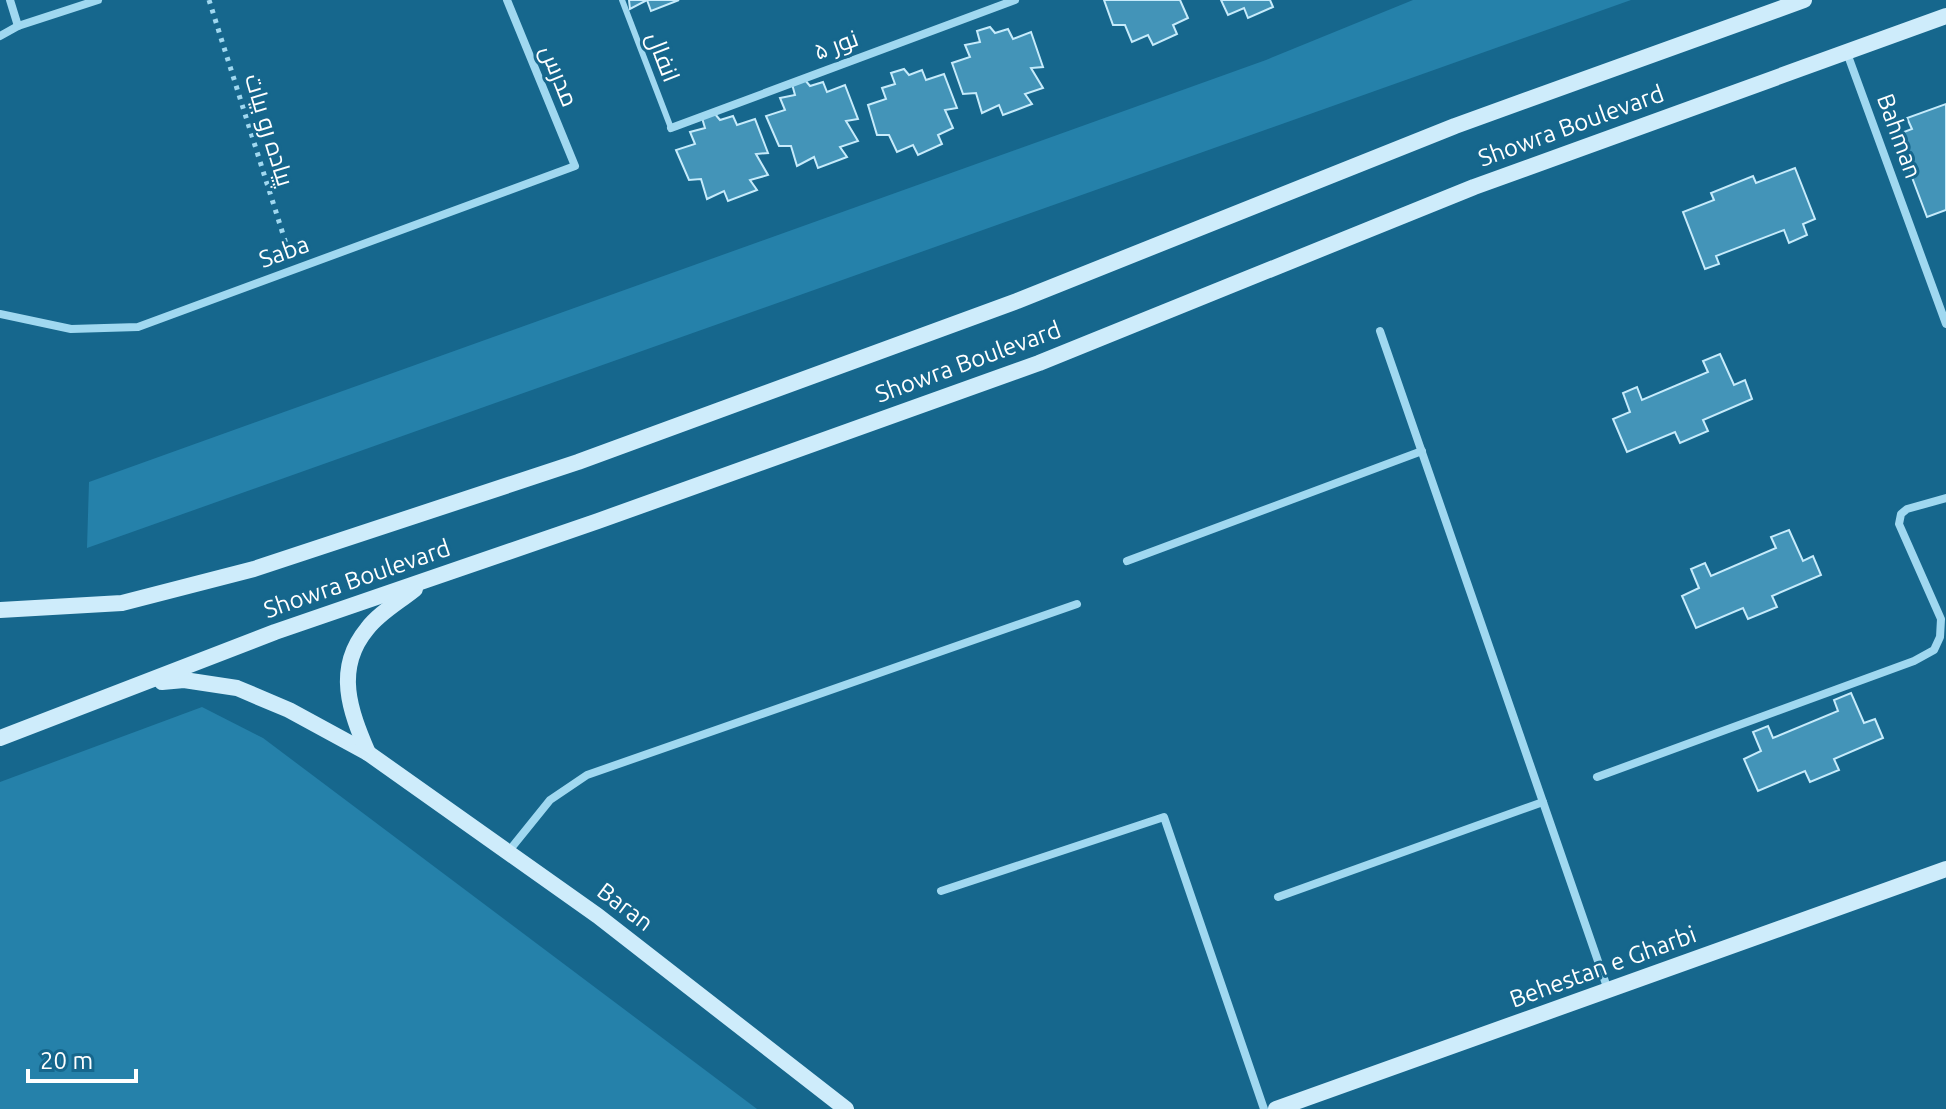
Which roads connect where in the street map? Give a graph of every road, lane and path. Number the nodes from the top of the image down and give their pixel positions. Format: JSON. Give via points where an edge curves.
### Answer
{"nodes":[{"id":1,"x":10,"y":0,"type":"edge"},
{"id":2,"x":98,"y":0,"type":"edge"},
{"id":3,"x":209,"y":0,"type":"edge"},
{"id":4,"x":507,"y":0,"type":"edge"},
{"id":5,"x":622,"y":0,"type":"edge"},
{"id":6,"x":1015,"y":0,"type":"edge"},
{"id":7,"x":1804,"y":0,"type":"edge"},
{"id":8,"x":1946,"y":16,"type":"edge"},
{"id":9,"x":18,"y":26,"type":"junction"},
{"id":10,"x":0,"y":36,"type":"edge"},
{"id":11,"x":1847,"y":52,"type":"junction"},
{"id":12,"x":671,"y":128,"type":"joint"},
{"id":13,"x":575,"y":166,"type":"joint"},
{"id":14,"x":294,"y":270,"type":"junction"},
{"id":15,"x":0,"y":314,"type":"edge"},
{"id":16,"x":1946,"y":324,"type":"edge"},
{"id":17,"x":1380,"y":331,"type":"dead end"},
{"id":18,"x":1422,"y":451,"type":"junction"},
{"id":19,"x":1946,"y":498,"type":"edge"},
{"id":20,"x":1127,"y":561,"type":"dead end"},
{"id":21,"x":424,"y":581,"type":"junction"},
{"id":22,"x":1077,"y":604,"type":"dead end"},
{"id":23,"x":0,"y":610,"type":"edge"},
{"id":24,"x":139,"y":684,"type":"junction"},
{"id":25,"x":0,"y":738,"type":"edge"},
{"id":26,"x":368,"y":753,"type":"junction"},
{"id":27,"x":1597,"y":777,"type":"dead end"},
{"id":28,"x":1543,"y":802,"type":"junction"},
{"id":29,"x":508,"y":852,"type":"junction"},
{"id":30,"x":1946,"y":869,"type":"edge"},
{"id":31,"x":941,"y":891,"type":"dead end"},
{"id":32,"x":1278,"y":897,"type":"dead end"},
{"id":33,"x":1608,"y":990,"type":"junction"},
{"id":34,"x":846,"y":1109,"type":"edge"},
{"id":35,"x":1264,"y":1109,"type":"edge"},
{"id":36,"x":1276,"y":1109,"type":"edge"}],
"edges":[{"from":1,"to":9,"type":"street"},
{"from":2,"to":9,"type":"street"},
{"from":3,"to":14,"type":"path","name":"پیاده رو بیات"},
{"from":4,"to":13,"type":"street","name":"مدرس"},
{"from":5,"to":12,"type":"lane","name":"انفال"},
{"from":6,"to":12,"type":"street","name":"نور ۵"},
{"from":7,"to":23,"type":"main road","name":"Showra Boulevard","via":[[1455,126],[1017,301],[578,462],[254,569],[122,603]]},
{"from":8,"to":11,"type":"main road","name":"Showra Boulevard"},
{"from":9,"to":10,"type":"street"},
{"from":11,"to":16,"type":"street","name":"Bahman"},
{"from":11,"to":21,"type":"main road","name":"Showra Boulevard","via":[[1474,187],[1039,363]]},
{"from":13,"to":14,"type":"street","name":"Saba"},
{"from":14,"to":15,"type":"street","name":"Saba","via":[[138,327],[71,329]]},
{"from":17,"to":18,"type":"street"},
{"from":18,"to":20,"type":"street"},
{"from":18,"to":28,"type":"street"},
{"from":19,"to":27,"type":"street","via":[[1907,509],[1899,524],[1941,619],[1934,650]]},
{"from":21,"to":24,"type":"main road","name":"Showra Boulevard"},
{"from":21,"to":26,"type":"main road","via":[[367,629],[353,653],[348,698]]},
{"from":22,"to":29,"type":"street","via":[[587,775],[550,800]]},
{"from":24,"to":25,"type":"main road","name":"Showra Boulevard"},
{"from":24,"to":26,"type":"main road","name":"‌‌Baran","via":[[184,680],[237,688]]},
{"from":26,"to":29,"type":"main road","name":"‌‌Baran"},
{"from":28,"to":32,"type":"street"},
{"from":28,"to":33,"type":"street"},
{"from":29,"to":34,"type":"main road","name":"‌‌Baran"},
{"from":30,"to":33,"type":"main road","name":"Behestan e Gharbi"},
{"from":31,"to":35,"type":"street","via":[[1164,817]]},
{"from":33,"to":36,"type":"main road","name":"Behestan e Gharbi"}]}
